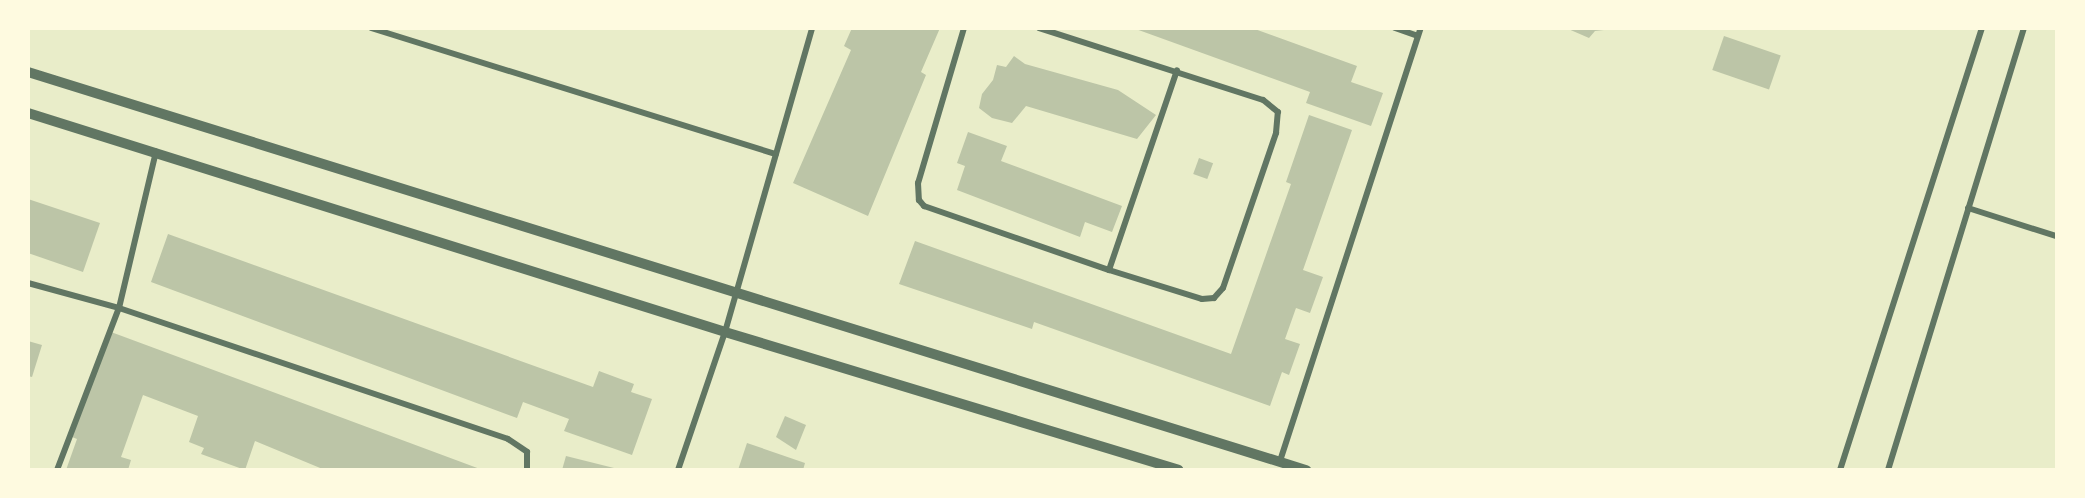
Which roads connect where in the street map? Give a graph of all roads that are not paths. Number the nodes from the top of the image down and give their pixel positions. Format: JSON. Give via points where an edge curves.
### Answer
{"nodes":[{"id":1,"x":371,"y":28,"type":"edge"},
{"id":2,"x":812,"y":28,"type":"edge"},
{"id":3,"x":964,"y":28,"type":"edge"},
{"id":4,"x":1039,"y":28,"type":"edge"},
{"id":5,"x":1395,"y":28,"type":"edge"},
{"id":6,"x":1982,"y":28,"type":"edge"},
{"id":7,"x":2024,"y":28,"type":"edge"},
{"id":8,"x":1420,"y":32,"type":"edge"},
{"id":9,"x":1177,"y":70,"type":"junction"},
{"id":10,"x":28,"y":72,"type":"edge"},
{"id":11,"x":28,"y":113,"type":"edge"},
{"id":12,"x":156,"y":151,"type":"junction"},
{"id":13,"x":776,"y":154,"type":"junction"},
{"id":14,"x":1968,"y":208,"type":"junction"},
{"id":15,"x":2056,"y":236,"type":"edge"},
{"id":16,"x":1109,"y":270,"type":"junction"},
{"id":17,"x":28,"y":283,"type":"edge"},
{"id":18,"x":737,"y":291,"type":"junction"},
{"id":19,"x":119,"y":308,"type":"junction"},
{"id":20,"x":725,"y":332,"type":"junction"},
{"id":21,"x":1280,"y":461,"type":"junction"},
{"id":22,"x":57,"y":470,"type":"edge"},
{"id":23,"x":527,"y":470,"type":"edge"},
{"id":24,"x":678,"y":470,"type":"edge"},
{"id":25,"x":1178,"y":470,"type":"edge"},
{"id":26,"x":1306,"y":470,"type":"edge"},
{"id":27,"x":1840,"y":470,"type":"edge"},
{"id":28,"x":1888,"y":470,"type":"edge"}],
"edges":[{"from":1,"to":13,"type":"street"},
{"from":2,"to":13,"type":"street"},
{"from":3,"to":16,"type":"street","via":[[918,183],[919,200],[931,210]]},
{"from":4,"to":9,"type":"street"},
{"from":5,"to":8,"type":"street"},
{"from":6,"to":27,"type":"street"},
{"from":7,"to":14,"type":"street"},
{"from":8,"to":21,"type":"street"},
{"from":9,"to":16,"type":"street"},
{"from":9,"to":16,"type":"street","via":[[1271,105],[1279,122],[1273,144],[1220,294],[1202,299]]},
{"from":10,"to":18,"type":"street"},
{"from":11,"to":12,"type":"street"},
{"from":12,"to":19,"type":"street"},
{"from":12,"to":20,"type":"street"},
{"from":13,"to":18,"type":"street"},
{"from":14,"to":15,"type":"street"},
{"from":14,"to":28,"type":"street"},
{"from":17,"to":19,"type":"street"},
{"from":18,"to":20,"type":"street"},
{"from":18,"to":21,"type":"street"},
{"from":19,"to":22,"type":"street"},
{"from":19,"to":23,"type":"street","via":[[508,439],[526,452]]},
{"from":20,"to":24,"type":"street"},
{"from":20,"to":25,"type":"street"},
{"from":21,"to":26,"type":"street"}]}
